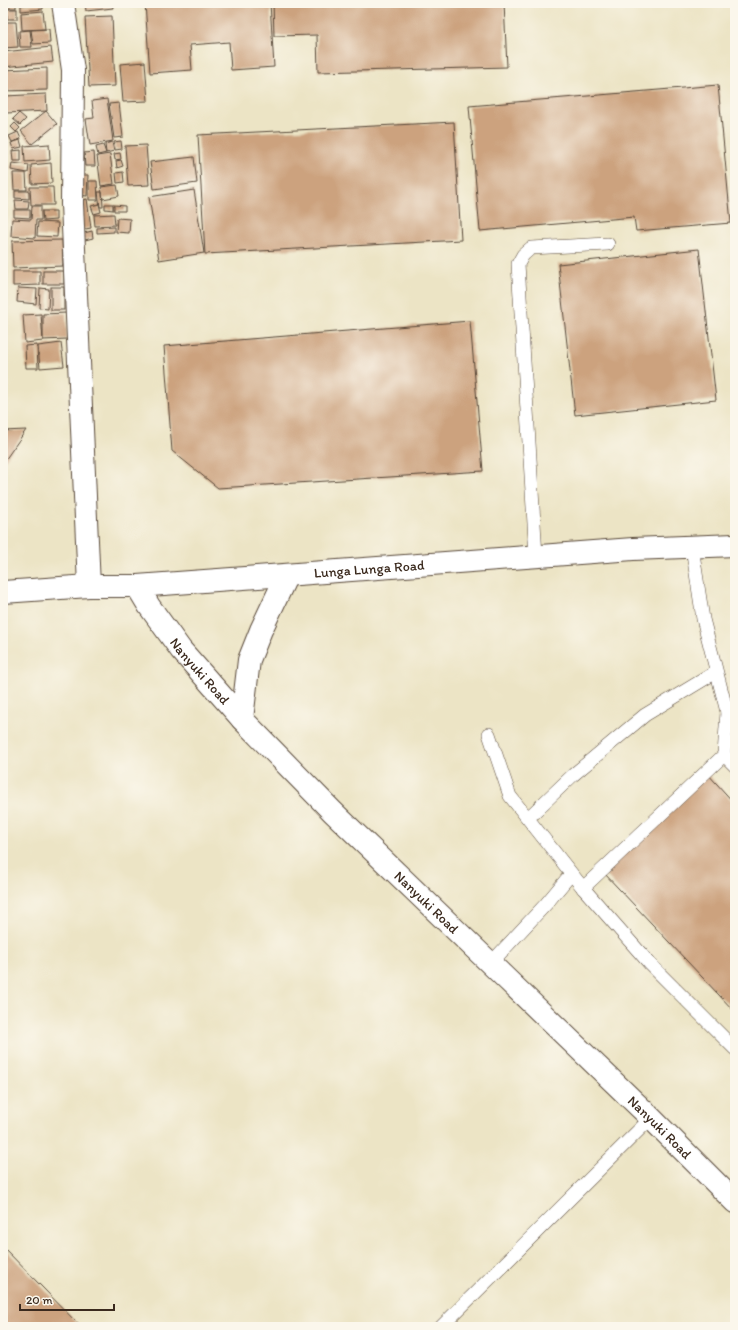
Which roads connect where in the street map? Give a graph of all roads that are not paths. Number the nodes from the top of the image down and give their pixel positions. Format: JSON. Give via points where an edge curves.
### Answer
{"nodes":[{"id":1,"x":63,"y":3,"type":"edge"},
{"id":2,"x":608,"y":244,"type":"dead end"},
{"id":3,"x":735,"y":545,"type":"edge"},
{"id":4,"x":692,"y":547,"type":"junction"},
{"id":5,"x":536,"y":556,"type":"junction"},
{"id":6,"x":287,"y":575,"type":"junction"},
{"id":7,"x":89,"y":586,"type":"junction"},
{"id":8,"x":137,"y":586,"type":"junction"},
{"id":9,"x":3,"y":592,"type":"edge"},
{"id":10,"x":716,"y":672,"type":"junction"},
{"id":11,"x":731,"y":710,"type":"edge"},
{"id":12,"x":242,"y":718,"type":"junction"},
{"id":13,"x":489,"y":734,"type":"dead end"},
{"id":14,"x":724,"y":755,"type":"junction"},
{"id":15,"x":735,"y":766,"type":"edge"},
{"id":16,"x":528,"y":818,"type":"junction"},
{"id":17,"x":571,"y":874,"type":"junction"},
{"id":18,"x":583,"y":888,"type":"junction"},
{"id":19,"x":491,"y":963,"type":"junction"},
{"id":20,"x":735,"y":1049,"type":"edge"},
{"id":21,"x":651,"y":1118,"type":"junction"},
{"id":22,"x":735,"y":1202,"type":"edge"},
{"id":23,"x":441,"y":1327,"type":"edge"}],
"edges":[{"from":1,"to":7,"type":"street","via":[[73,70],[72,204]]},
{"from":2,"to":5,"type":"lane","via":[[531,248],[518,264]]},
{"from":3,"to":4,"type":"street","name":"Lunga Lunga Road"},
{"from":4,"to":5,"type":"street","name":"Lunga Lunga Road"},
{"from":4,"to":10,"type":"lane","via":[[703,619]]},
{"from":5,"to":6,"type":"street","name":"Lunga Lunga Road"},
{"from":6,"to":8,"type":"street","name":"Lunga Lunga Road"},
{"from":6,"to":12,"type":"street","via":[[249,660]]},
{"from":7,"to":8,"type":"street","name":"Lunga Lunga Road"},
{"from":7,"to":9,"type":"street","name":"Lunga Lunga Road"},
{"from":8,"to":12,"type":"street","name":"Nanyuki Road","via":[[182,650]]},
{"from":10,"to":11,"type":"lane"},
{"from":10,"to":16,"type":"lane","via":[[645,715],[573,775]]},
{"from":11,"to":14,"type":"lane"},
{"from":12,"to":19,"type":"street","name":"Nanyuki Road","via":[[333,812]]},
{"from":13,"to":16,"type":"lane","via":[[510,796]]},
{"from":14,"to":15,"type":"lane"},
{"from":14,"to":18,"type":"lane"},
{"from":16,"to":17,"type":"lane"},
{"from":17,"to":18,"type":"lane"},
{"from":17,"to":19,"type":"lane"},
{"from":18,"to":20,"type":"lane","via":[[650,964]]},
{"from":19,"to":21,"type":"street","name":"Nanyuki Road"},
{"from":21,"to":22,"type":"street","name":"Nanyuki Road"},
{"from":21,"to":23,"type":"lane"}]}
